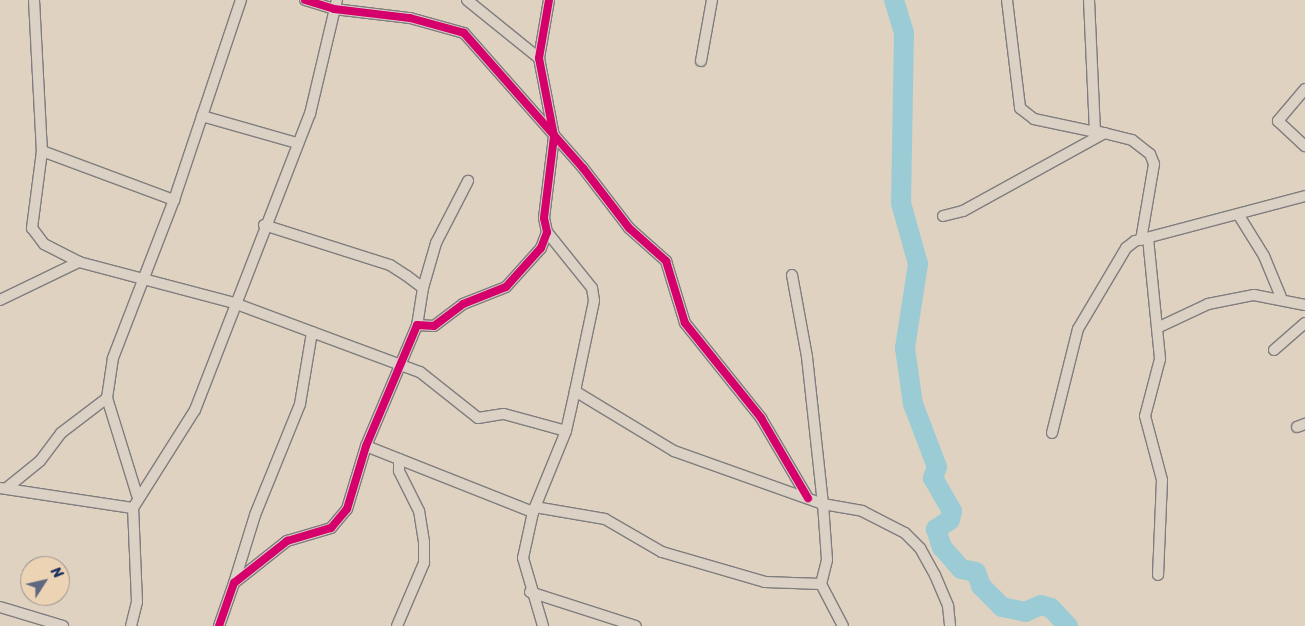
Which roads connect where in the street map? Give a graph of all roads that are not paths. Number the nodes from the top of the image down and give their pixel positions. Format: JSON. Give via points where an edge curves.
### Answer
{"nodes":[{"id":1,"x":34,"y":0,"type":"edge"},
{"id":2,"x":241,"y":0,"type":"edge"},
{"id":3,"x":305,"y":0,"type":"edge"},
{"id":4,"x":467,"y":0,"type":"edge"},
{"id":5,"x":549,"y":0,"type":"edge"},
{"id":6,"x":712,"y":0,"type":"edge"},
{"id":7,"x":1007,"y":0,"type":"edge"},
{"id":8,"x":1089,"y":0,"type":"edge"},
{"id":9,"x":336,"y":4,"type":"edge"},
{"id":10,"x":539,"y":58,"type":"junction"},
{"id":11,"x":700,"y":61,"type":"dead end"},
{"id":12,"x":1305,"y":89,"type":"edge"},
{"id":13,"x":202,"y":116,"type":"junction"},
{"id":14,"x":1100,"y":132,"type":"junction"},
{"id":15,"x":554,"y":136,"type":"junction"},
{"id":16,"x":297,"y":143,"type":"junction"},
{"id":17,"x":1305,"y":146,"type":"edge"},
{"id":18,"x":42,"y":151,"type":"junction"},
{"id":19,"x":468,"y":180,"type":"dead end"},
{"id":20,"x":1305,"y":196,"type":"edge"},
{"id":21,"x":174,"y":200,"type":"junction"},
{"id":22,"x":1292,"y":201,"type":"junction"},
{"id":23,"x":1305,"y":202,"type":"edge"},
{"id":24,"x":1238,"y":214,"type":"junction"},
{"id":25,"x":944,"y":216,"type":"dead end"},
{"id":26,"x":264,"y":225,"type":"junction"},
{"id":27,"x":547,"y":232,"type":"junction"},
{"id":28,"x":1145,"y":239,"type":"junction"},
{"id":29,"x":79,"y":262,"type":"junction"},
{"id":30,"x":792,"y":275,"type":"dead end"},
{"id":31,"x":144,"y":279,"type":"junction"},
{"id":32,"x":423,"y":288,"type":"junction"},
{"id":33,"x":1281,"y":297,"type":"junction"},
{"id":34,"x":0,"y":300,"type":"edge"},
{"id":35,"x":234,"y":303,"type":"junction"},
{"id":36,"x":1305,"y":305,"type":"edge"},
{"id":37,"x":1305,"y":323,"type":"edge"},
{"id":38,"x":417,"y":324,"type":"junction"},
{"id":39,"x":1157,"y":328,"type":"junction"},
{"id":40,"x":312,"y":332,"type":"junction"},
{"id":41,"x":1274,"y":350,"type":"dead end"},
{"id":42,"x":400,"y":367,"type":"junction"},
{"id":43,"x":576,"y":391,"type":"junction"},
{"id":44,"x":107,"y":398,"type":"junction"},
{"id":45,"x":566,"y":431,"type":"junction"},
{"id":46,"x":1052,"y":433,"type":"dead end"},
{"id":47,"x":366,"y":446,"type":"junction"},
{"id":48,"x":398,"y":459,"type":"junction"},
{"id":49,"x":4,"y":488,"type":"edge"},
{"id":50,"x":137,"y":495,"type":"junction"},
{"id":51,"x":808,"y":498,"type":"junction"},
{"id":52,"x":823,"y":504,"type":"junction"},
{"id":53,"x":133,"y":508,"type":"junction"},
{"id":54,"x":534,"y":510,"type":"junction"},
{"id":55,"x":1158,"y":575,"type":"dead end"},
{"id":56,"x":234,"y":583,"type":"junction"},
{"id":57,"x":821,"y":584,"type":"junction"},
{"id":58,"x":530,"y":592,"type":"junction"},
{"id":59,"x":0,"y":607,"type":"edge"},
{"id":60,"x":63,"y":626,"type":"edge"},
{"id":61,"x":131,"y":626,"type":"edge"},
{"id":62,"x":219,"y":626,"type":"edge"},
{"id":63,"x":397,"y":626,"type":"edge"},
{"id":64,"x":543,"y":626,"type":"edge"},
{"id":65,"x":636,"y":626,"type":"edge"},
{"id":66,"x":843,"y":626,"type":"edge"},
{"id":67,"x":950,"y":626,"type":"edge"}],
"edges":[{"from":1,"to":18,"type":"street"},
{"from":2,"to":13,"type":"street"},
{"from":3,"to":9,"type":"street"},
{"from":4,"to":10,"type":"street"},
{"from":5,"to":10,"type":"street"},
{"from":6,"to":11,"type":"street"},
{"from":7,"to":14,"type":"street","via":[[1013,81],[1020,108],[1034,119]]},
{"from":8,"to":14,"type":"street"},
{"from":9,"to":15,"type":"street","via":[[410,18],[464,33]]},
{"from":9,"to":16,"type":"street","via":[[310,114]]},
{"from":10,"to":15,"type":"street"},
{"from":12,"to":17,"type":"street","via":[[1278,121]]},
{"from":13,"to":16,"type":"street"},
{"from":13,"to":21,"type":"street"},
{"from":14,"to":25,"type":"street","via":[[963,211]]},
{"from":14,"to":28,"type":"street","via":[[1132,140],[1150,154],[1154,164]]},
{"from":15,"to":27,"type":"street","via":[[544,218]]},
{"from":15,"to":51,"type":"street","via":[[629,228],[666,261],[685,323],[761,418]]},
{"from":16,"to":26,"type":"street"},
{"from":18,"to":21,"type":"street"},
{"from":18,"to":29,"type":"street","via":[[32,228],[44,244]]},
{"from":19,"to":32,"type":"street","via":[[436,243]]},
{"from":20,"to":22,"type":"street"},
{"from":21,"to":31,"type":"street"},
{"from":22,"to":23,"type":"street"},
{"from":22,"to":24,"type":"street"},
{"from":24,"to":28,"type":"street"},
{"from":24,"to":33,"type":"street","via":[[1270,267]]},
{"from":26,"to":32,"type":"street","via":[[390,265]]},
{"from":26,"to":35,"type":"street"},
{"from":27,"to":38,"type":"street","via":[[541,248],[514,282],[463,304],[434,326]]},
{"from":27,"to":43,"type":"street","via":[[592,288],[594,301]]},
{"from":28,"to":39,"type":"street"},
{"from":28,"to":46,"type":"street","via":[[1126,248],[1078,329]]},
{"from":29,"to":31,"type":"street"},
{"from":29,"to":34,"type":"street"},
{"from":30,"to":52,"type":"street","via":[[807,358]]},
{"from":31,"to":35,"type":"street"},
{"from":31,"to":44,"type":"street","via":[[113,358]]},
{"from":32,"to":38,"type":"street"},
{"from":33,"to":36,"type":"street"},
{"from":33,"to":39,"type":"street","via":[[1254,295],[1219,301]]},
{"from":35,"to":40,"type":"street"},
{"from":35,"to":50,"type":"street","via":[[196,410]]},
{"from":37,"to":41,"type":"street"},
{"from":38,"to":42,"type":"street"},
{"from":39,"to":55,"type":"street","via":[[1158,378],[1145,416],[1162,480]]},
{"from":40,"to":42,"type":"street"},
{"from":40,"to":56,"type":"street","via":[[300,404],[255,515]]},
{"from":42,"to":45,"type":"street","via":[[420,372],[478,418],[504,414]]},
{"from":42,"to":47,"type":"street"},
{"from":43,"to":45,"type":"street"},
{"from":43,"to":51,"type":"street","via":[[674,451]]},
{"from":44,"to":49,"type":"street","via":[[61,433],[40,461]]},
{"from":44,"to":50,"type":"street","via":[[122,458]]},
{"from":45,"to":54,"type":"street"},
{"from":47,"to":48,"type":"street"},
{"from":47,"to":56,"type":"street","via":[[353,495],[339,520],[321,533],[287,541]]},
{"from":48,"to":54,"type":"street"},
{"from":48,"to":63,"type":"street","via":[[399,471],[419,510],[424,563]]},
{"from":49,"to":53,"type":"street","via":[[76,503]]},
{"from":50,"to":53,"type":"street"},
{"from":51,"to":52,"type":"street"},
{"from":52,"to":57,"type":"street","via":[[827,560]]},
{"from":52,"to":67,"type":"street","via":[[862,511],[906,533],[920,548],[935,575],[948,606]]},
{"from":53,"to":61,"type":"street","via":[[137,602]]},
{"from":54,"to":57,"type":"street","via":[[605,520],[662,552],[765,582]]},
{"from":54,"to":58,"type":"street","via":[[523,558]]},
{"from":56,"to":62,"type":"street"},
{"from":57,"to":66,"type":"street"},
{"from":58,"to":64,"type":"street"},
{"from":58,"to":65,"type":"street"},
{"from":59,"to":60,"type":"street"}]}
